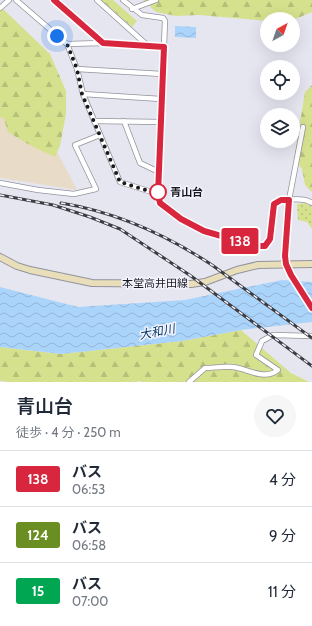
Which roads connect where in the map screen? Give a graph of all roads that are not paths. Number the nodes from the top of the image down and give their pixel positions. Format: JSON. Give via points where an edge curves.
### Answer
{"nodes":[{"id":1,"x":9,"y":0,"type":"edge"},
{"id":2,"x":16,"y":0,"type":"edge"},
{"id":3,"x":54,"y":0,"type":"edge"},
{"id":4,"x":97,"y":0,"type":"edge"},
{"id":5,"x":123,"y":0,"type":"edge"},
{"id":6,"x":156,"y":0,"type":"edge"},
{"id":7,"x":0,"y":8,"type":"edge"},
{"id":8,"x":132,"y":8,"type":"junction"},
{"id":9,"x":103,"y":43,"type":"junction"},
{"id":10,"x":67,"y":44,"type":"junction"},
{"id":11,"x":147,"y":45,"type":"junction"},
{"id":12,"x":164,"y":47,"type":"junction"},
{"id":13,"x":77,"y":69,"type":"junction"},
{"id":14,"x":162,"y":74,"type":"junction"},
{"id":15,"x":82,"y":94,"type":"junction"},
{"id":16,"x":162,"y":99,"type":"junction"},
{"id":17,"x":94,"y":121,"type":"junction"},
{"id":18,"x":124,"y":121,"type":"junction"},
{"id":19,"x":161,"y":122,"type":"junction"},
{"id":20,"x":304,"y":127,"type":"dead end"},
{"id":21,"x":100,"y":135,"type":"junction"},
{"id":22,"x":159,"y":172,"type":"junction"},
{"id":23,"x":0,"y":183,"type":"edge"},
{"id":24,"x":158,"y":194,"type":"junction"},
{"id":25,"x":289,"y":200,"type":"junction"},
{"id":26,"x":312,"y":203,"type":"edge"},
{"id":27,"x":0,"y":257,"type":"edge"},
{"id":28,"x":286,"y":264,"type":"junction"},
{"id":29,"x":312,"y":264,"type":"edge"},
{"id":30,"x":312,"y":308,"type":"edge"},
{"id":31,"x":312,"y":336,"type":"edge"},
{"id":32,"x":189,"y":382,"type":"edge"}],
"edges":[{"from":1,"to":7,"type":"street"},
{"from":2,"to":10,"type":"street"},
{"from":3,"to":9,"type":"street"},
{"from":4,"to":11,"type":"street"},
{"from":5,"to":8,"type":"street"},
{"from":6,"to":8,"type":"street"},
{"from":8,"to":12,"type":"street","via":[[142,15],[163,18]]},
{"from":9,"to":10,"type":"street"},
{"from":9,"to":11,"type":"street"},
{"from":10,"to":13,"type":"street"},
{"from":11,"to":12,"type":"street"},
{"from":12,"to":14,"type":"street"},
{"from":13,"to":14,"type":"street"},
{"from":13,"to":15,"type":"street"},
{"from":14,"to":16,"type":"street"},
{"from":15,"to":16,"type":"street"},
{"from":15,"to":17,"type":"street"},
{"from":16,"to":19,"type":"street"},
{"from":17,"to":18,"type":"street"},
{"from":17,"to":21,"type":"street"},
{"from":18,"to":19,"type":"street"},
{"from":18,"to":22,"type":"street","via":[[140,163]]},
{"from":19,"to":22,"type":"street"},
{"from":20,"to":25,"type":"street"},
{"from":21,"to":23,"type":"street","via":[[75,145],[96,189],[74,194]]},
{"from":21,"to":24,"type":"street","via":[[120,182]]},
{"from":22,"to":24,"type":"street"},
{"from":24,"to":25,"type":"street","via":[[160,203],[181,219],[204,231],[256,246],[265,246],[270,239],[274,204],[281,200]]},
{"from":25,"to":26,"type":"street","via":[[307,200]]},
{"from":25,"to":28,"type":"street"},
{"from":27,"to":28,"type":"main road","name":"本堂高井田線","via":[[30,270],[92,283],[190,284],[205,282],[258,265]]},
{"from":28,"to":29,"type":"main road","name":"本堂高井田線"},
{"from":28,"to":30,"type":"street"},
{"from":31,"to":32,"type":"street","via":[[273,335],[262,341],[256,355],[278,370],[270,375],[260,375],[233,367],[205,368]]}]}
